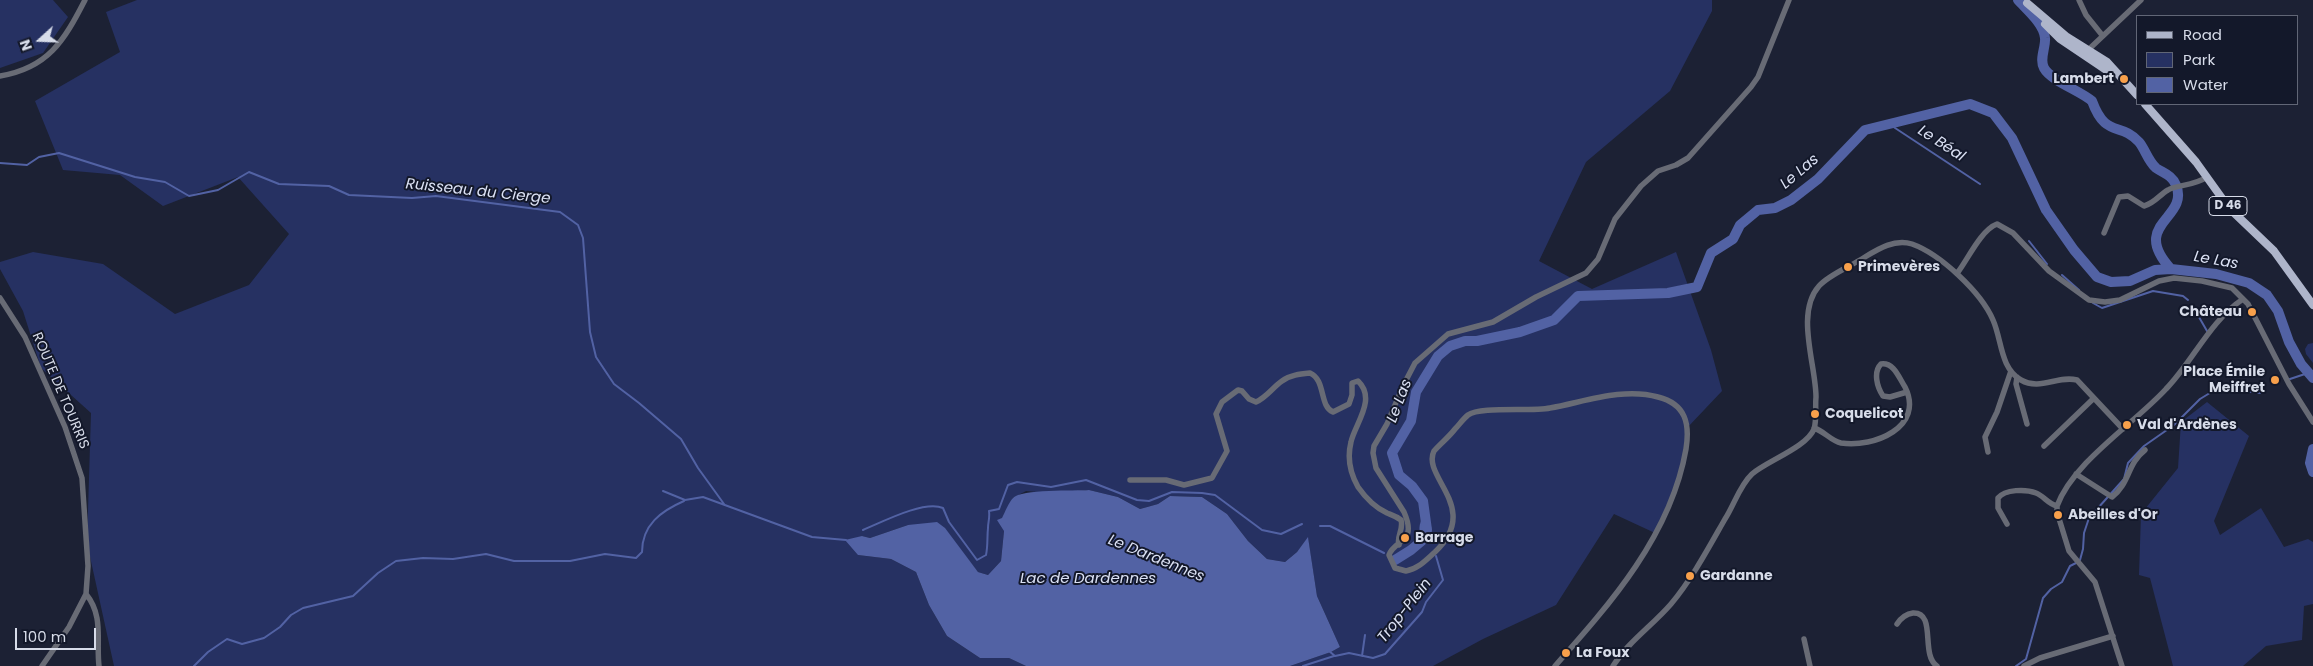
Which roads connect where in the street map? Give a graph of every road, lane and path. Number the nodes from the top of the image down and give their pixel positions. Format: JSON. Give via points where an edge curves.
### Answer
{"nodes":[{"id":1,"x":85,"y":0,"type":"edge"},
{"id":2,"x":1789,"y":0,"type":"edge"},
{"id":3,"x":2079,"y":0,"type":"edge"},
{"id":4,"x":2141,"y":0,"type":"edge"},
{"id":5,"x":2026,"y":2,"type":"edge"},
{"id":6,"x":2102,"y":35,"type":"junction"},
{"id":7,"x":2090,"y":54,"type":"junction"},
{"id":8,"x":0,"y":76,"type":"edge"},
{"id":9,"x":2134,"y":92,"type":"edge"},
{"id":10,"x":2146,"y":105,"type":"edge"},
{"id":11,"x":2207,"y":177,"type":"junction"},
{"id":12,"x":2104,"y":233,"type":"dead end"},
{"id":13,"x":1958,"y":272,"type":"junction"},
{"id":14,"x":0,"y":298,"type":"edge"},
{"id":15,"x":2243,"y":299,"type":"junction"},
{"id":16,"x":2313,"y":305,"type":"edge"},
{"id":17,"x":2011,"y":371,"type":"junction"},
{"id":18,"x":2017,"y":377,"type":"junction"},
{"id":19,"x":1907,"y":392,"type":"junction"},
{"id":20,"x":2094,"y":398,"type":"junction"},
{"id":21,"x":2312,"y":421,"type":"edge"},
{"id":22,"x":2027,"y":424,"type":"dead end"},
{"id":23,"x":1814,"y":428,"type":"junction"},
{"id":24,"x":2123,"y":429,"type":"junction"},
{"id":25,"x":2044,"y":446,"type":"dead end"},
{"id":26,"x":2146,"y":450,"type":"dead end"},
{"id":27,"x":1988,"y":452,"type":"dead end"},
{"id":28,"x":2076,"y":474,"type":"junction"},
{"id":29,"x":1130,"y":480,"type":"dead end"},
{"id":30,"x":2057,"y":506,"type":"junction"},
{"id":31,"x":2007,"y":524,"type":"dead end"},
{"id":32,"x":1399,"y":545,"type":"junction"},
{"id":33,"x":86,"y":594,"type":"junction"},
{"id":34,"x":1897,"y":624,"type":"dead end"},
{"id":35,"x":2113,"y":636,"type":"junction"},
{"id":36,"x":1804,"y":639,"type":"dead end"},
{"id":37,"x":42,"y":666,"type":"edge"},
{"id":38,"x":99,"y":666,"type":"edge"},
{"id":39,"x":1555,"y":666,"type":"edge"},
{"id":40,"x":1613,"y":666,"type":"edge"},
{"id":41,"x":1810,"y":666,"type":"edge"},
{"id":42,"x":1938,"y":666,"type":"edge"},
{"id":43,"x":2024,"y":666,"type":"edge"},
{"id":44,"x":2122,"y":666,"type":"edge"}],
"edges":[{"from":1,"to":8,"type":"street","via":[[46,58],[31,68]]},
{"from":2,"to":32,"type":"street","via":[[1751,87],[1688,158],[1658,171],[1641,186],[1615,219],[1593,266],[1576,279],[1493,322],[1448,334],[1416,363],[1373,450],[1374,466],[1408,521],[1407,533]]},
{"from":3,"to":6,"type":"street"},
{"from":4,"to":6,"type":"street"},
{"from":5,"to":7,"type":"main road"},
{"from":5,"to":7,"type":"main road","via":[[2056,35],[2074,48]]},
{"from":6,"to":7,"type":"street"},
{"from":7,"to":9,"type":"main road"},
{"from":10,"to":11,"type":"main road","number":"D 46"},
{"from":11,"to":12,"type":"street","via":[[2172,188],[2144,206],[2128,196],[2119,197]]},
{"from":11,"to":16,"type":"main road","number":"D 46","via":[[2236,216],[2274,251]]},
{"from":13,"to":15,"type":"street","via":[[1991,227],[1999,225],[2019,238],[2049,271],[2091,301],[2120,300],[2159,281],[2174,278],[2224,285],[2237,291]]},
{"from":13,"to":17,"type":"street","via":[[1992,316]]},
{"from":13,"to":23,"type":"street","via":[[1915,245],[1900,242],[1881,248],[1820,285],[1810,304],[1807,322],[1816,380]]},
{"from":14,"to":33,"type":"street","name":"ROUTE DE TOURRIS","via":[[25,337],[65,427],[82,478],[88,566]]},
{"from":15,"to":21,"type":"street"},
{"from":15,"to":24,"type":"street","via":[[2208,334],[2167,389]]},
{"from":17,"to":18,"type":"street"},
{"from":17,"to":27,"type":"street","via":[[1985,437]]},
{"from":18,"to":20,"type":"street","via":[[2040,385],[2074,380]]},
{"from":18,"to":22,"type":"street"},
{"from":19,"to":19,"type":"street","via":[[1883,396],[1876,374],[1880,365],[1886,363],[1891,366]]},
{"from":19,"to":23,"type":"street","via":[[1910,404],[1904,423],[1895,431],[1874,440],[1839,442]]},
{"from":20,"to":24,"type":"street"},
{"from":20,"to":25,"type":"street"},
{"from":23,"to":40,"type":"street","via":[[1801,443],[1748,478],[1673,601]]},
{"from":24,"to":28,"type":"street"},
{"from":26,"to":28,"type":"street","via":[[2132,464],[2124,485],[2115,495],[2109,495]]},
{"from":28,"to":30,"type":"street"},
{"from":29,"to":32,"type":"street","via":[[1166,480],[1184,485],[1212,478],[1227,451],[1216,414],[1222,402],[1238,390],[1256,402],[1290,376],[1310,373],[1318,379],[1327,407],[1333,412],[1350,404],[1352,383],[1358,381],[1364,392],[1365,405],[1351,440],[1351,471],[1362,493],[1400,520]]},
{"from":30,"to":31,"type":"street","via":[[2036,493],[2003,494],[1997,505]]},
{"from":30,"to":35,"type":"street","via":[[2068,549],[2095,582]]},
{"from":32,"to":39,"type":"street","via":[[1390,551],[1389,557],[1395,568],[1406,571],[1416,568],[1444,544],[1450,533],[1450,503],[1432,458],[1434,451],[1470,414],[1546,409],[1591,398],[1628,395],[1659,397],[1675,404],[1684,412],[1688,429],[1682,467],[1670,507],[1616,594]]},
{"from":33,"to":37,"type":"street","name":"ROUTE DE TOURRIS","via":[[69,628]]},
{"from":33,"to":38,"type":"street","via":[[98,615]]},
{"from":34,"to":42,"type":"street","via":[[1903,616],[1913,613],[1923,618],[1927,623],[1929,654]]},
{"from":35,"to":43,"type":"street","via":[[2039,658]]},
{"from":35,"to":44,"type":"street"},
{"from":36,"to":41,"type":"street"}]}
